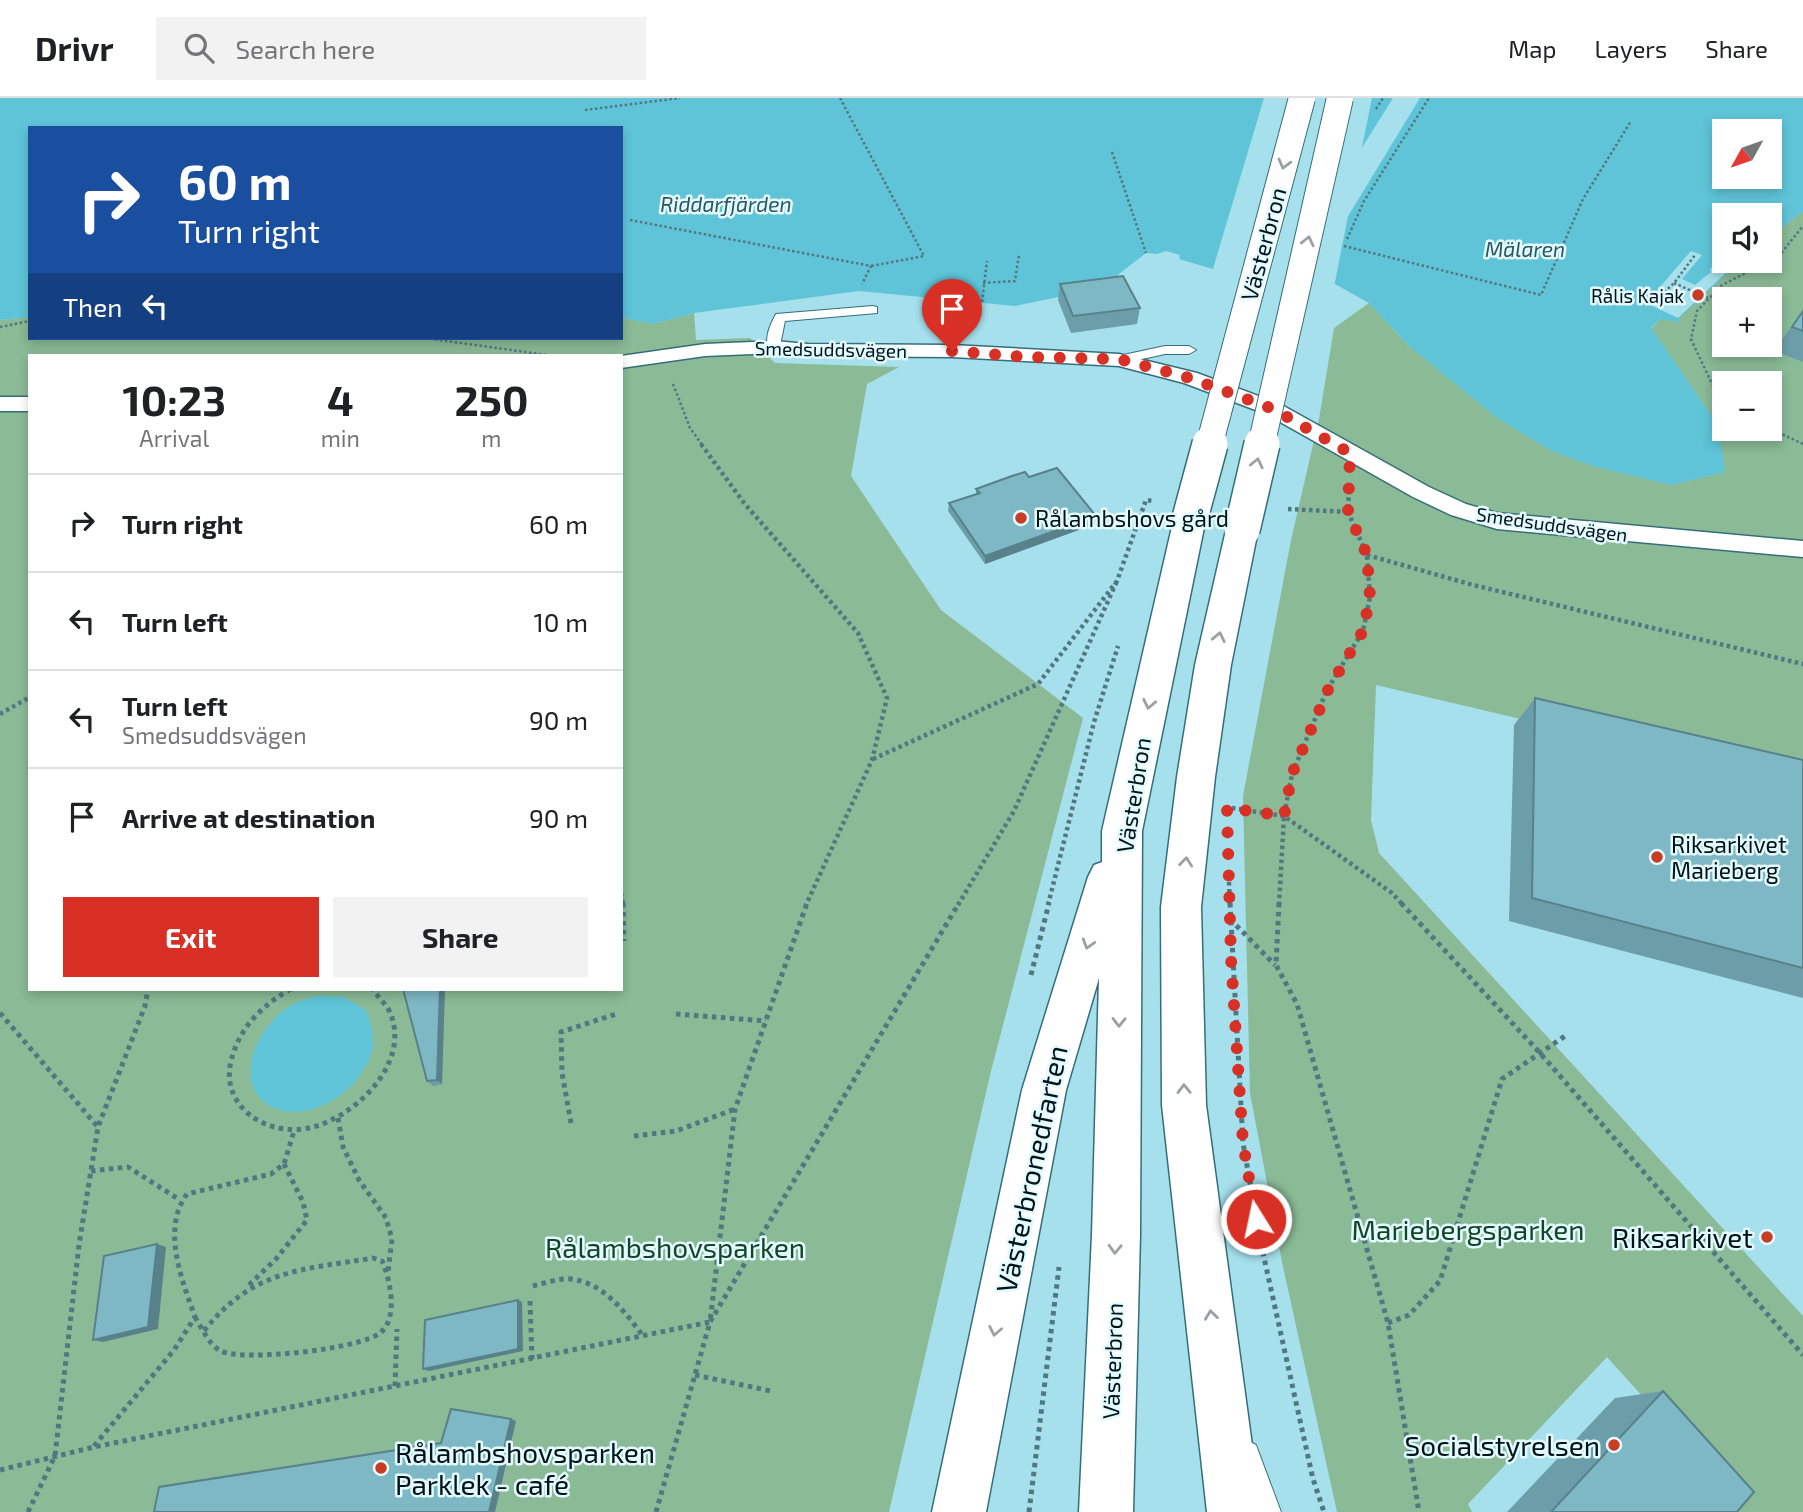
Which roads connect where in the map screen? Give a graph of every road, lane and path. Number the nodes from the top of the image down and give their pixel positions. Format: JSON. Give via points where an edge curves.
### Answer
{"nodes":[{"id":1,"x":680,"y":98,"type":"edge"},
{"id":2,"x":840,"y":98,"type":"edge"},
{"id":3,"x":1302,"y":98,"type":"edge"},
{"id":4,"x":1340,"y":98,"type":"edge"},
{"id":5,"x":1429,"y":98,"type":"edge"},
{"id":6,"x":585,"y":110,"type":"dead end"},
{"id":7,"x":1631,"y":121,"type":"dead end"},
{"id":8,"x":1112,"y":152,"type":"dead end"},
{"id":9,"x":630,"y":220,"type":"dead end"},
{"id":10,"x":1803,"y":226,"type":"edge"},
{"id":11,"x":1344,"y":246,"type":"junction"},
{"id":12,"x":1146,"y":253,"type":"dead end"},
{"id":13,"x":1695,"y":255,"type":"dead end"},
{"id":14,"x":1019,"y":256,"type":"dead end"},
{"id":15,"x":1337,"y":256,"type":"dead end"},
{"id":16,"x":987,"y":261,"type":"dead end"},
{"id":17,"x":871,"y":266,"type":"junction"},
{"id":18,"x":983,"y":283,"type":"junction"},
{"id":19,"x":1674,"y":283,"type":"junction"},
{"id":20,"x":859,"y":291,"type":"dead end"},
{"id":21,"x":1709,"y":298,"type":"junction"},
{"id":22,"x":1657,"y":299,"type":"dead end"},
{"id":23,"x":982,"y":302,"type":"dead end"},
{"id":24,"x":873,"y":310,"type":"dead end"},
{"id":25,"x":28,"y":321,"type":"edge"},
{"id":26,"x":0,"y":327,"type":"edge"},
{"id":27,"x":439,"y":340,"type":"edge"},
{"id":28,"x":774,"y":347,"type":"junction"},
{"id":29,"x":1189,"y":351,"type":"dead end"},
{"id":30,"x":540,"y":354,"type":"edge"},
{"id":31,"x":663,"y":357,"type":"junction"},
{"id":32,"x":1119,"y":359,"type":"junction"},
{"id":33,"x":623,"y":362,"type":"edge"},
{"id":34,"x":1712,"y":384,"type":"edge"},
{"id":35,"x":0,"y":404,"type":"edge"},
{"id":36,"x":28,"y":404,"type":"edge"},
{"id":37,"x":1782,"y":434,"type":"edge"},
{"id":38,"x":1803,"y":444,"type":"edge"},
{"id":39,"x":1350,"y":453,"type":"junction"},
{"id":40,"x":1281,"y":508,"type":"dead end"},
{"id":41,"x":1175,"y":509,"type":"junction"},
{"id":42,"x":1348,"y":512,"type":"junction"},
{"id":43,"x":1803,"y":549,"type":"edge"},
{"id":44,"x":1367,"y":555,"type":"junction"},
{"id":45,"x":1117,"y":581,"type":"junction"},
{"id":46,"x":1119,"y":643,"type":"dead end"},
{"id":47,"x":1803,"y":664,"type":"edge"},
{"id":48,"x":28,"y":698,"type":"edge"},
{"id":49,"x":0,"y":714,"type":"edge"},
{"id":50,"x":873,"y":760,"type":"junction"},
{"id":51,"x":1284,"y":816,"type":"junction"},
{"id":52,"x":1228,"y":822,"type":"dead end"},
{"id":53,"x":1122,"y":831,"type":"junction"},
{"id":54,"x":1229,"y":878,"type":"dead end"},
{"id":55,"x":623,"y":904,"type":"edge"},
{"id":56,"x":1230,"y":919,"type":"junction"},
{"id":57,"x":624,"y":941,"type":"dead end"},
{"id":58,"x":1276,"y":965,"type":"junction"},
{"id":59,"x":1027,"y":989,"type":"dead end"},
{"id":60,"x":148,"y":991,"type":"edge"},
{"id":61,"x":287,"y":991,"type":"edge"},
{"id":62,"x":376,"y":991,"type":"edge"},
{"id":63,"x":0,"y":1013,"type":"edge"},
{"id":64,"x":616,"y":1014,"type":"dead end"},
{"id":65,"x":676,"y":1014,"type":"dead end"},
{"id":66,"x":766,"y":1021,"type":"junction"},
{"id":67,"x":1568,"y":1034,"type":"dead end"},
{"id":68,"x":1540,"y":1053,"type":"junction"},
{"id":69,"x":735,"y":1109,"type":"junction"},
{"id":70,"x":338,"y":1118,"type":"junction"},
{"id":71,"x":571,"y":1123,"type":"dead end"},
{"id":72,"x":98,"y":1127,"type":"junction"},
{"id":73,"x":294,"y":1130,"type":"junction"},
{"id":74,"x":635,"y":1136,"type":"dead end"},
{"id":75,"x":284,"y":1164,"type":"junction"},
{"id":76,"x":92,"y":1171,"type":"junction"},
{"id":77,"x":180,"y":1200,"type":"junction"},
{"id":78,"x":1060,"y":1254,"type":"dead end"},
{"id":79,"x":388,"y":1272,"type":"junction"},
{"id":80,"x":533,"y":1286,"type":"dead end"},
{"id":81,"x":240,"y":1294,"type":"junction"},
{"id":82,"x":530,"y":1301,"type":"dead end"},
{"id":83,"x":195,"y":1317,"type":"junction"},
{"id":84,"x":710,"y":1322,"type":"junction"},
{"id":85,"x":1388,"y":1323,"type":"junction"},
{"id":86,"x":397,"y":1329,"type":"dead end"},
{"id":87,"x":204,"y":1331,"type":"junction"},
{"id":88,"x":643,"y":1336,"type":"junction"},
{"id":89,"x":1803,"y":1356,"type":"edge"},
{"id":90,"x":532,"y":1359,"type":"junction"},
{"id":91,"x":695,"y":1375,"type":"junction"},
{"id":92,"x":395,"y":1386,"type":"junction"},
{"id":93,"x":771,"y":1391,"type":"dead end"},
{"id":94,"x":94,"y":1447,"type":"junction"},
{"id":95,"x":55,"y":1456,"type":"junction"},
{"id":96,"x":0,"y":1470,"type":"edge"},
{"id":97,"x":1245,"y":1509,"type":"edge"},
{"id":98,"x":28,"y":1512,"type":"edge"},
{"id":99,"x":656,"y":1512,"type":"edge"},
{"id":100,"x":959,"y":1512,"type":"edge"},
{"id":101,"x":1028,"y":1512,"type":"edge"},
{"id":102,"x":1107,"y":1512,"type":"edge"},
{"id":103,"x":1324,"y":1512,"type":"edge"},
{"id":104,"x":1419,"y":1512,"type":"edge"}],
"edges":[{"from":1,"to":6,"type":"path"},
{"from":2,"to":17,"type":"path","via":[[924,256]]},
{"from":3,"to":41,"type":"main road","name":"Västerbron","one_way":true,"bridge":true},
{"from":97,"to":4,"type":"main road","name":"Västerbron","one_way":true,"bridge":true,"via":[[1217,1366],[1184,1105],[1181,907],[1213,665]]},
{"from":5,"to":11,"type":"path","via":[[1364,201]]},
{"from":7,"to":11,"type":"path","via":[[1583,199],[1541,295]]},
{"from":8,"to":12,"type":"path"},
{"from":9,"to":17,"type":"path"},
{"from":10,"to":21,"type":"path","via":[[1778,257],[1722,285]]},
{"from":11,"to":15,"type":"path"},
{"from":13,"to":19,"type":"path"},
{"from":14,"to":18,"type":"path","via":[[1015,281]]},
{"from":16,"to":18,"type":"path"},
{"from":17,"to":20,"type":"path"},
{"from":18,"to":23,"type":"path"},
{"from":19,"to":21,"type":"path"},
{"from":19,"to":22,"type":"path"},
{"from":21,"to":34,"type":"path","via":[[1697,311],[1691,339]]},
{"from":24,"to":28,"type":"lane","via":[[780,317]]},
{"from":25,"to":26,"type":"path"},
{"from":27,"to":30,"type":"path"},
{"from":28,"to":31,"type":"street","name":"Smedsuddsvägen"},
{"from":28,"to":32,"type":"street","name":"Smedsuddsvägen"},
{"from":29,"to":32,"type":"lane","via":[[1165,350]]},
{"from":31,"to":33,"type":"street","name":"Smedsuddsvägen"},
{"from":31,"to":50,"type":"path","via":[[690,428],[744,503],[858,633],[887,698]]},
{"from":32,"to":39,"type":"street","name":"Smedsuddsvägen","via":[[1190,378],[1273,409]]},
{"from":35,"to":36,"type":"street"},
{"from":37,"to":38,"type":"path"},
{"from":39,"to":42,"type":"path"},
{"from":39,"to":43,"type":"street","name":"Smedsuddsvägen","via":[[1459,510],[1497,521]]},
{"from":40,"to":42,"type":"path"},
{"from":41,"to":45,"type":"path","via":[[1146,500]]},
{"from":41,"to":53,"type":"main road","name":"Västerbron","one_way":true},
{"from":42,"to":44,"type":"path"},
{"from":44,"to":47,"type":"path"},
{"from":44,"to":51,"type":"path","via":[[1370,597],[1363,631],[1328,690],[1292,774]]},
{"from":45,"to":50,"type":"path","via":[[1038,684]]},
{"from":45,"to":84,"type":"path","via":[[1014,811]]},
{"from":46,"to":59,"type":"path","via":[[1094,722]]},
{"from":48,"to":49,"type":"path"},
{"from":50,"to":66,"type":"path","via":[[814,884]]},
{"from":51,"to":52,"type":"path","via":[[1227,808]]},
{"from":51,"to":58,"type":"path"},
{"from":51,"to":68,"type":"path","via":[[1392,893]]},
{"from":53,"to":100,"type":"main road","name":"Västerbronedfarten","one_way":true,"via":[[1044,1090]]},
{"from":53,"to":102,"type":"main road","name":"Västerbron","one_way":true},
{"from":54,"to":56,"type":"path"},
{"from":55,"to":57,"type":"path"},
{"from":56,"to":58,"type":"path"},
{"from":56,"to":103,"type":"path","via":[[1243,1143],[1261,1244]]},
{"from":58,"to":85,"type":"path","via":[[1297,1004]]},
{"from":60,"to":72,"type":"path"},
{"from":61,"to":73,"type":"path","via":[[253,1017],[238,1041],[230,1067],[232,1091],[242,1111],[260,1125]]},
{"from":62,"to":70,"type":"path","via":[[389,1007],[395,1029],[392,1054],[381,1079],[363,1101]]},
{"from":63,"to":72,"type":"path"},
{"from":64,"to":71,"type":"path","via":[[561,1032]]},
{"from":65,"to":66,"type":"path"},
{"from":66,"to":69,"type":"path"},
{"from":67,"to":68,"type":"path"},
{"from":68,"to":85,"type":"path","via":[[1502,1079],[1440,1281],[1409,1315]]},
{"from":68,"to":89,"type":"path"},
{"from":69,"to":74,"type":"path","via":[[676,1131]]},
{"from":69,"to":84,"type":"path"},
{"from":70,"to":73,"type":"path","via":[[311,1129]]},
{"from":70,"to":79,"type":"path","via":[[343,1147],[386,1218],[392,1239]]},
{"from":72,"to":76,"type":"path"},
{"from":73,"to":75,"type":"path"},
{"from":75,"to":77,"type":"path","via":[[271,1174]]},
{"from":75,"to":81,"type":"path","via":[[301,1191],[307,1220]]},
{"from":76,"to":77,"type":"path","via":[[128,1167]]},
{"from":76,"to":95,"type":"path"},
{"from":77,"to":83,"type":"path","via":[[175,1209],[177,1256]]},
{"from":78,"to":101,"type":"path"},
{"from":79,"to":81,"type":"path","via":[[382,1261],[373,1258],[273,1276]]},
{"from":79,"to":87,"type":"path","via":[[389,1320],[380,1333],[364,1340],[285,1356],[235,1356],[220,1350]]},
{"from":80,"to":88,"type":"path","via":[[570,1279],[598,1289],[623,1308]]},
{"from":81,"to":87,"type":"path","via":[[216,1313]]},
{"from":82,"to":90,"type":"path"},
{"from":83,"to":87,"type":"path"},
{"from":83,"to":94,"type":"path","via":[[174,1350]]},
{"from":84,"to":88,"type":"path"},
{"from":84,"to":91,"type":"path"},
{"from":85,"to":104,"type":"path"},
{"from":86,"to":92,"type":"path"},
{"from":88,"to":90,"type":"path"},
{"from":90,"to":92,"type":"path"},
{"from":91,"to":93,"type":"path"},
{"from":91,"to":99,"type":"path"},
{"from":92,"to":94,"type":"path"},
{"from":94,"to":95,"type":"path"},
{"from":95,"to":96,"type":"path"},
{"from":95,"to":98,"type":"path"}]}
